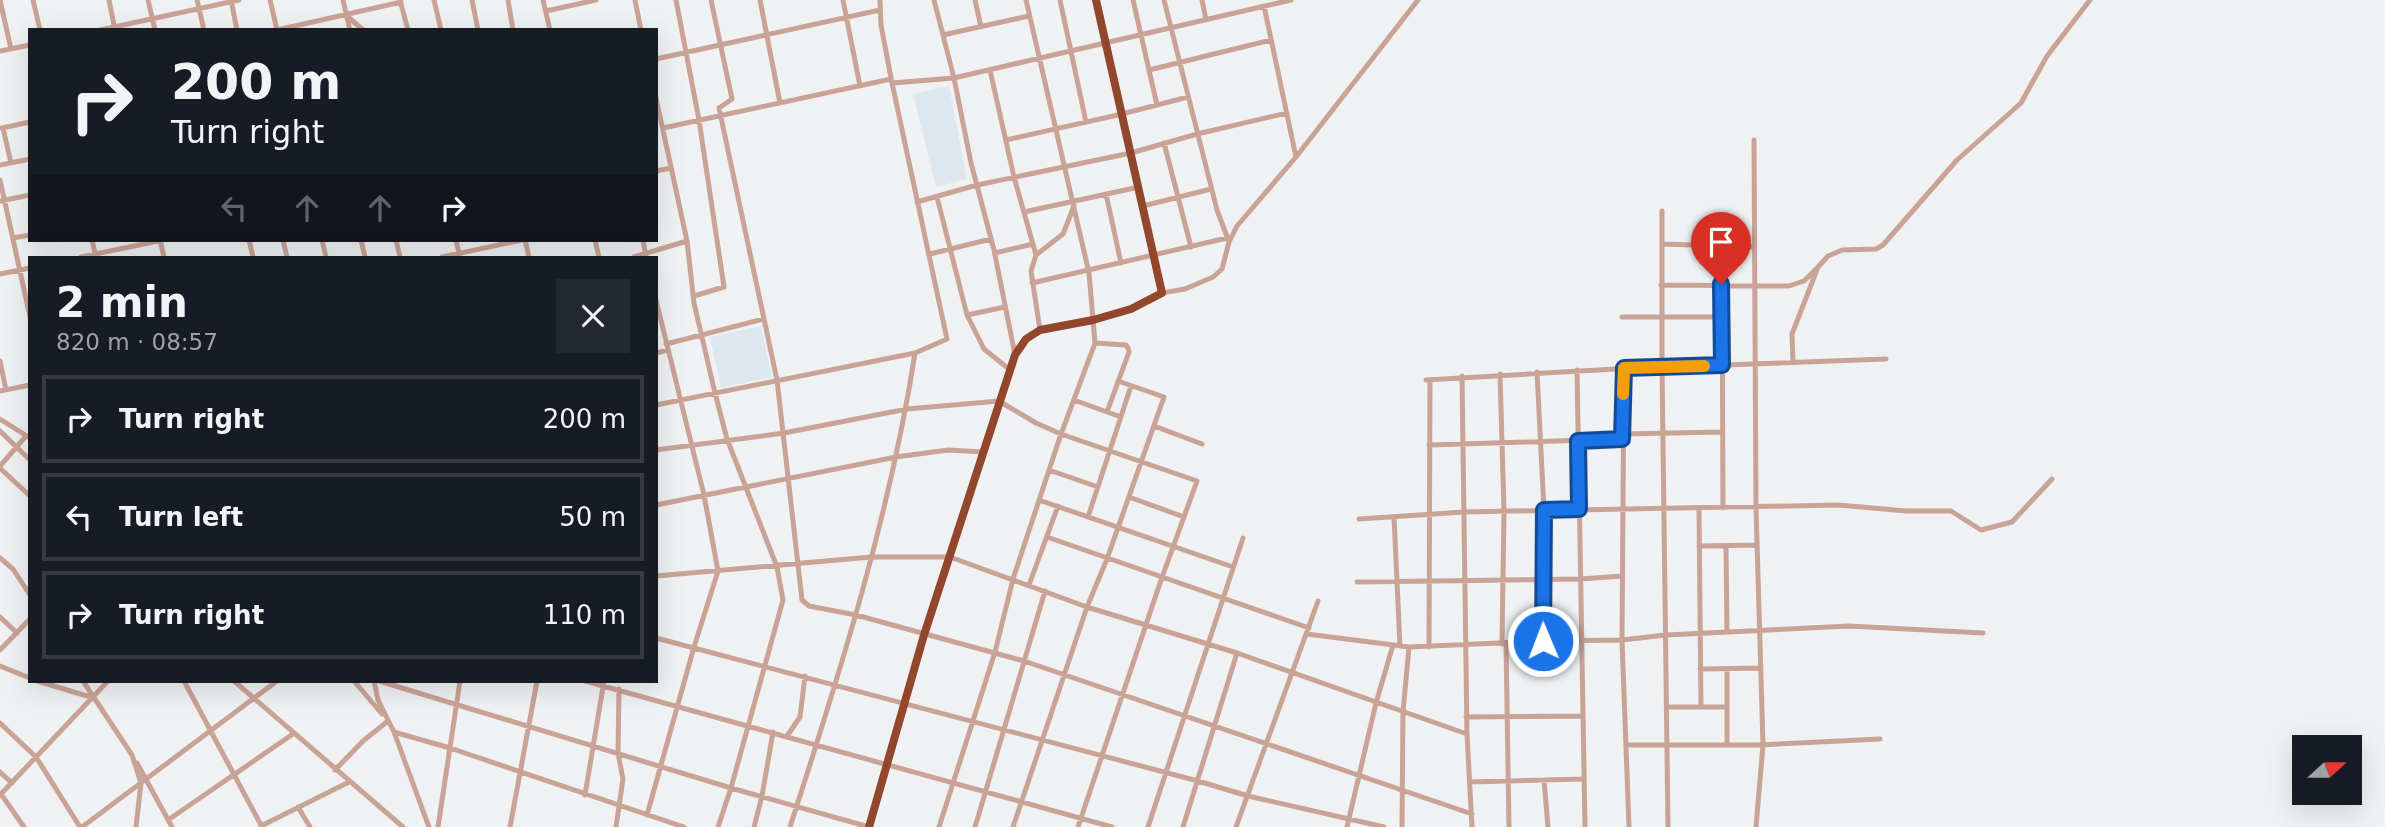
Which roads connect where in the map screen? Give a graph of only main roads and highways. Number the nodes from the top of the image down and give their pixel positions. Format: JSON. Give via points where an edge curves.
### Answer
{"nodes":[{"id":1,"x":1096,"y":0,"type":"edge"},
{"id":2,"x":869,"y":827,"type":"edge"}],
"edges":[{"from":1,"to":2,"type":"highway","via":[[1162,293],[1131,309],[1040,330],[1026,339],[1015,355],[924,635]]}]}
